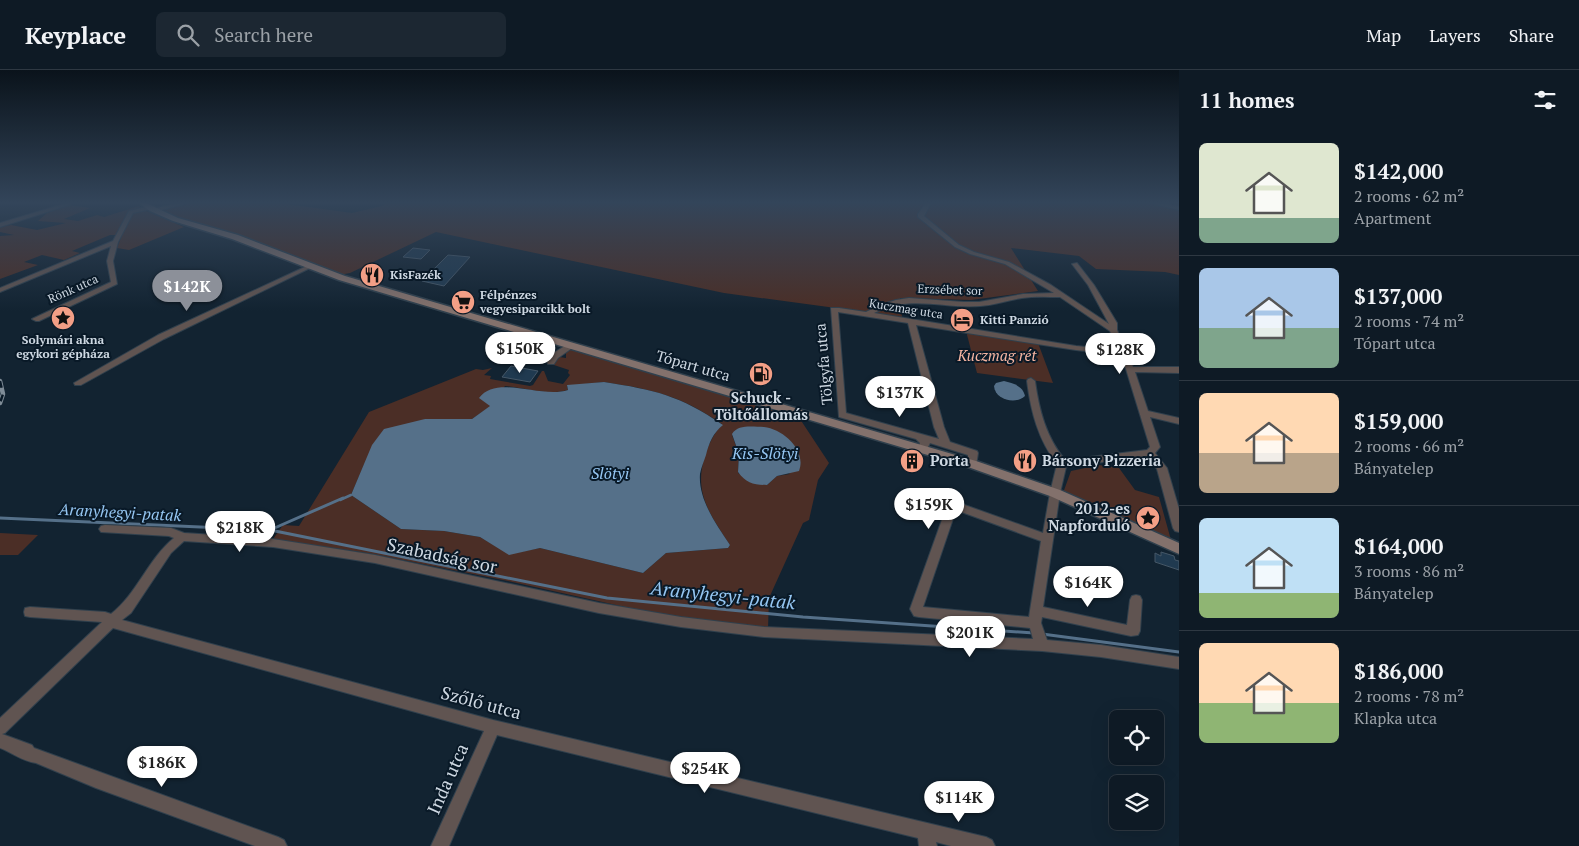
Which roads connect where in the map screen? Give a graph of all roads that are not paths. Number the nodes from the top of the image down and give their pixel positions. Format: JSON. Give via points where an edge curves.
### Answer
{"nodes":[{"id":1,"x":116,"y":239,"type":"edge"},
{"id":2,"x":240,"y":239,"type":"edge"},
{"id":3,"x":949,"y":239,"type":"edge"},
{"id":4,"x":115,"y":242,"type":"junction"},
{"id":5,"x":1075,"y":264,"type":"dead end"},
{"id":6,"x":309,"y":267,"type":"junction"},
{"id":7,"x":0,"y":290,"type":"edge"},
{"id":8,"x":1063,"y":295,"type":"junction"},
{"id":9,"x":834,"y":310,"type":"joint"},
{"id":10,"x":868,"y":314,"type":"junction"},
{"id":11,"x":36,"y":319,"type":"dead end"},
{"id":12,"x":911,"y":321,"type":"junction"},
{"id":13,"x":1113,"y":330,"type":"junction"},
{"id":14,"x":524,"y":333,"type":"junction"},
{"id":15,"x":513,"y":342,"type":"dead end"},
{"id":16,"x":571,"y":346,"type":"junction"},
{"id":17,"x":1123,"y":352,"type":"junction"},
{"id":18,"x":551,"y":362,"type":"dead end"},
{"id":19,"x":1130,"y":369,"type":"junction"},
{"id":20,"x":1179,"y":370,"type":"edge"},
{"id":21,"x":1031,"y":381,"type":"dead end"},
{"id":22,"x":78,"y":383,"type":"dead end"},
{"id":23,"x":1145,"y":413,"type":"junction"},
{"id":24,"x":1179,"y":421,"type":"edge"},
{"id":25,"x":919,"y":436,"type":"junction"},
{"id":26,"x":946,"y":444,"type":"junction"},
{"id":27,"x":923,"y":449,"type":"junction"},
{"id":28,"x":1150,"y":453,"type":"junction"},
{"id":29,"x":972,"y":464,"type":"junction"},
{"id":30,"x":1062,"y":464,"type":"junction"},
{"id":31,"x":1055,"y":493,"type":"junction"},
{"id":32,"x":1179,"y":528,"type":"edge"},
{"id":33,"x":108,"y":529,"type":"dead end"},
{"id":34,"x":182,"y":537,"type":"junction"},
{"id":35,"x":1048,"y":539,"type":"junction"},
{"id":36,"x":1179,"y":549,"type":"edge"},
{"id":37,"x":1136,"y":600,"type":"dead end"},
{"id":38,"x":30,"y":612,"type":"dead end"},
{"id":39,"x":112,"y":621,"type":"junction"},
{"id":40,"x":1036,"y":621,"type":"junction"},
{"id":41,"x":1042,"y":644,"type":"junction"},
{"id":42,"x":1179,"y":663,"type":"edge"},
{"id":43,"x":493,"y":727,"type":"junction"},
{"id":44,"x":0,"y":728,"type":"edge"},
{"id":45,"x":0,"y":741,"type":"edge"},
{"id":46,"x":927,"y":839,"type":"edge"},
{"id":47,"x":278,"y":846,"type":"edge"},
{"id":48,"x":440,"y":846,"type":"edge"},
{"id":49,"x":986,"y":846,"type":"edge"}],
"edges":[{"from":1,"to":4,"type":"street","name":"Rönk utca"},
{"from":2,"to":6,"type":"main road","name":"Tópart utca"},
{"from":3,"to":8,"type":"street","via":[[972,253],[1007,263]]},
{"from":4,"to":7,"type":"street"},
{"from":4,"to":11,"type":"street","name":"Rönk utca","via":[[110,260],[115,283]]},
{"from":5,"to":13,"type":"street","via":[[1113,323]]},
{"from":6,"to":14,"type":"main road","name":"Tópart utca"},
{"from":6,"to":22,"type":"street","via":[[160,337]]},
{"from":8,"to":10,"type":"street","name":"Erzsébet sor","via":[[1040,294],[977,305],[905,300],[885,304]]},
{"from":8,"to":13,"type":"street"},
{"from":9,"to":10,"type":"street","name":"Kuczmag utca"},
{"from":9,"to":25,"type":"street","name":"Tölgyfa utca","via":[[842,415]]},
{"from":10,"to":12,"type":"street","name":"Kuczmag utca"},
{"from":12,"to":17,"type":"street","name":"Kuczmag utca","via":[[1076,348]]},
{"from":12,"to":26,"type":"street"},
{"from":13,"to":17,"type":"street"},
{"from":14,"to":15,"type":"street"},
{"from":14,"to":16,"type":"main road","name":"Tópart utca"},
{"from":16,"to":18,"type":"street"},
{"from":16,"to":27,"type":"main road","name":"Tópart utca"},
{"from":17,"to":19,"type":"street"},
{"from":19,"to":20,"type":"street"},
{"from":19,"to":23,"type":"street"},
{"from":21,"to":30,"type":"street","via":[[1037,420],[1052,452]]},
{"from":23,"to":24,"type":"street"},
{"from":23,"to":28,"type":"street","via":[[1155,447]]},
{"from":25,"to":26,"type":"street"},
{"from":25,"to":27,"type":"street","via":[[924,442]]},
{"from":26,"to":29,"type":"street","via":[[973,453]]},
{"from":27,"to":29,"type":"main road","name":"Tópart utca"},
{"from":28,"to":30,"type":"street"},
{"from":28,"to":32,"type":"street","via":[[1162,468]]},
{"from":29,"to":31,"type":"main road","name":"Tópart utca"},
{"from":30,"to":31,"type":"street"},
{"from":31,"to":35,"type":"street"},
{"from":31,"to":36,"type":"main road","name":"Tópart utca"},
{"from":33,"to":34,"type":"street","name":"Szabadság sor","via":[[170,532]]},
{"from":34,"to":39,"type":"street","via":[[167,550],[127,609]]},
{"from":34,"to":41,"type":"street","name":"Szabadság sor","via":[[273,543],[366,558],[681,622],[764,632]]},
{"from":35,"to":40,"type":"street"},
{"from":35,"to":40,"type":"street","via":[[952,506],[916,609],[919,612]]},
{"from":37,"to":40,"type":"street","via":[[1133,631]]},
{"from":38,"to":39,"type":"street","name":"Szőlő utca","via":[[105,617]]},
{"from":39,"to":43,"type":"street","name":"Szőlő utca"},
{"from":39,"to":44,"type":"street"},
{"from":40,"to":41,"type":"street"},
{"from":41,"to":42,"type":"street","name":"Szabadság sor"},
{"from":43,"to":46,"type":"street","name":"Szőlő utca"},
{"from":43,"to":48,"type":"street","name":"Inda utca"},
{"from":45,"to":47,"type":"street","via":[[96,780]]},
{"from":46,"to":49,"type":"street","name":"Szőlő utca"}]}
